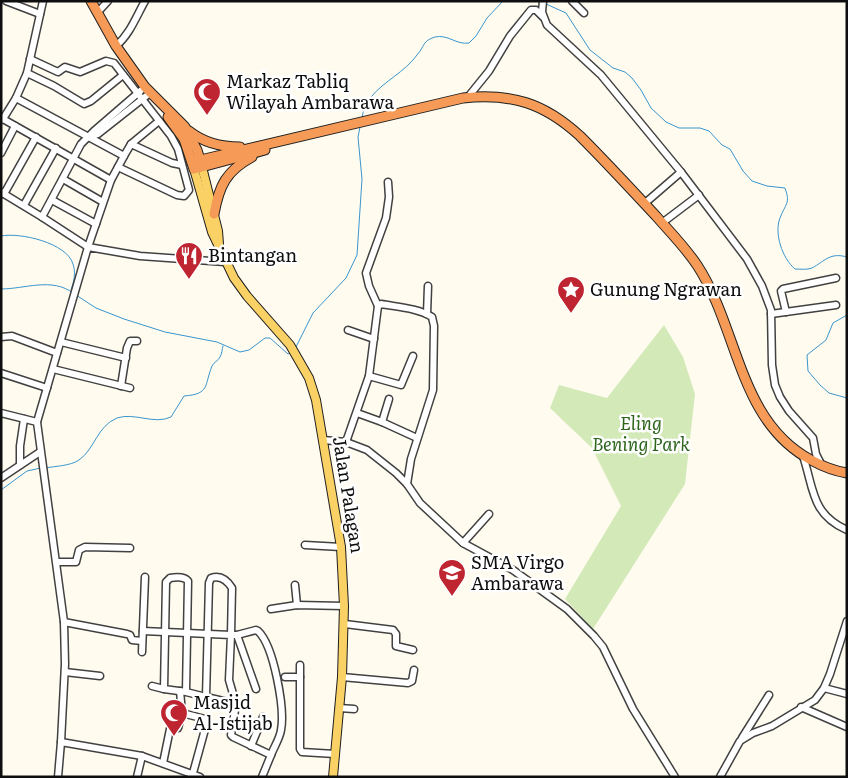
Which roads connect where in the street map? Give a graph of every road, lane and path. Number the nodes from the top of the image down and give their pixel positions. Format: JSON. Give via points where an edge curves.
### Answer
{"nodes":[{"id":1,"x":6,"y":1,"type":"edge"},
{"id":2,"x":43,"y":1,"type":"edge"},
{"id":3,"x":91,"y":1,"type":"edge"},
{"id":4,"x":108,"y":1,"type":"edge"},
{"id":5,"x":146,"y":1,"type":"edge"},
{"id":6,"x":572,"y":1,"type":"edge"},
{"id":7,"x":543,"y":2,"type":"edge"},
{"id":8,"x":97,"y":13,"type":"junction"},
{"id":9,"x":584,"y":13,"type":"dead end"},
{"id":10,"x":40,"y":14,"type":"junction"},
{"id":11,"x":543,"y":17,"type":"junction"},
{"id":12,"x":116,"y":46,"type":"junction"},
{"id":13,"x":30,"y":59,"type":"junction"},
{"id":14,"x":27,"y":73,"type":"junction"},
{"id":15,"x":123,"y":75,"type":"junction"},
{"id":16,"x":147,"y":90,"type":"junction"},
{"id":17,"x":139,"y":97,"type":"junction"},
{"id":18,"x":468,"y":97,"type":"junction"},
{"id":19,"x":16,"y":98,"type":"junction"},
{"id":20,"x":159,"y":102,"type":"junction"},
{"id":21,"x":2,"y":120,"type":"edge"},
{"id":22,"x":159,"y":121,"type":"junction"},
{"id":23,"x":15,"y":126,"type":"junction"},
{"id":24,"x":185,"y":127,"type":"junction"},
{"id":25,"x":36,"y":137,"type":"junction"},
{"id":26,"x":88,"y":138,"type":"junction"},
{"id":27,"x":132,"y":144,"type":"junction"},
{"id":28,"x":265,"y":147,"type":"junction"},
{"id":29,"x":2,"y":148,"type":"edge"},
{"id":30,"x":56,"y":148,"type":"junction"},
{"id":31,"x":124,"y":156,"type":"junction"},
{"id":32,"x":74,"y":159,"type":"junction"},
{"id":33,"x":182,"y":165,"type":"junction"},
{"id":34,"x":197,"y":165,"type":"junction"},
{"id":35,"x":118,"y":167,"type":"junction"},
{"id":36,"x":681,"y":172,"type":"junction"},
{"id":37,"x":63,"y":178,"type":"junction"},
{"id":38,"x":111,"y":180,"type":"junction"},
{"id":39,"x":388,"y":182,"type":"dead end"},
{"id":40,"x":3,"y":193,"type":"edge"},
{"id":41,"x":699,"y":195,"type":"junction"},
{"id":42,"x":52,"y":200,"type":"junction"},
{"id":43,"x":103,"y":202,"type":"junction"},
{"id":44,"x":644,"y":204,"type":"junction"},
{"id":45,"x":24,"y":205,"type":"junction"},
{"id":46,"x":214,"y":214,"type":"junction"},
{"id":47,"x":42,"y":217,"type":"junction"},
{"id":48,"x":662,"y":223,"type":"junction"},
{"id":49,"x":96,"y":224,"type":"junction"},
{"id":50,"x":88,"y":248,"type":"junction"},
{"id":51,"x":219,"y":248,"type":"junction"},
{"id":52,"x":225,"y":262,"type":"junction"},
{"id":53,"x":836,"y":278,"type":"dead end"},
{"id":54,"x":428,"y":286,"type":"dead end"},
{"id":55,"x":836,"y":305,"type":"dead end"},
{"id":56,"x":378,"y":306,"type":"junction"},
{"id":57,"x":786,"y":312,"type":"junction"},
{"id":58,"x":427,"y":314,"type":"junction"},
{"id":59,"x":771,"y":314,"type":"junction"},
{"id":60,"x":348,"y":330,"type":"dead end"},
{"id":61,"x":1,"y":337,"type":"edge"},
{"id":62,"x":374,"y":339,"type":"junction"},
{"id":63,"x":137,"y":341,"type":"dead end"},
{"id":64,"x":61,"y":342,"type":"junction"},
{"id":65,"x":57,"y":353,"type":"junction"},
{"id":66,"x":413,"y":356,"type":"dead end"},
{"id":67,"x":126,"y":358,"type":"junction"},
{"id":68,"x":53,"y":369,"type":"junction"},
{"id":69,"x":1,"y":373,"type":"edge"},
{"id":70,"x":369,"y":376,"type":"junction"},
{"id":71,"x":121,"y":386,"type":"junction"},
{"id":72,"x":47,"y":388,"type":"junction"},
{"id":73,"x":130,"y":388,"type":"dead end"},
{"id":74,"x":389,"y":399,"type":"dead end"},
{"id":75,"x":1,"y":413,"type":"edge"},
{"id":76,"x":357,"y":413,"type":"junction"},
{"id":77,"x":24,"y":419,"type":"junction"},
{"id":78,"x":37,"y":422,"type":"junction"},
{"id":79,"x":382,"y":422,"type":"junction"},
{"id":80,"x":417,"y":438,"type":"junction"},
{"id":81,"x":324,"y":440,"type":"junction"},
{"id":82,"x":346,"y":442,"type":"junction"},
{"id":83,"x":40,"y":452,"type":"junction"},
{"id":84,"x":816,"y":454,"type":"junction"},
{"id":85,"x":803,"y":456,"type":"junction"},
{"id":86,"x":20,"y":465,"type":"junction"},
{"id":87,"x":822,"y":466,"type":"junction"},
{"id":88,"x":808,"y":471,"type":"junction"},
{"id":89,"x":847,"y":473,"type":"edge"},
{"id":90,"x":1,"y":478,"type":"edge"},
{"id":91,"x":406,"y":484,"type":"junction"},
{"id":92,"x":489,"y":514,"type":"dead end"},
{"id":93,"x":847,"y":530,"type":"edge"},
{"id":94,"x":463,"y":542,"type":"junction"},
{"id":95,"x":305,"y":545,"type":"dead end"},
{"id":96,"x":341,"y":547,"type":"junction"},
{"id":97,"x":130,"y":548,"type":"dead end"},
{"id":98,"x":57,"y":562,"type":"junction"},
{"id":99,"x":145,"y":577,"type":"dead end"},
{"id":100,"x":295,"y":585,"type":"dead end"},
{"id":101,"x":297,"y":606,"type":"junction"},
{"id":102,"x":344,"y":606,"type":"junction"},
{"id":103,"x":271,"y":609,"type":"dead end"},
{"id":104,"x":847,"y":621,"type":"edge"},
{"id":105,"x":64,"y":622,"type":"junction"},
{"id":106,"x":345,"y":624,"type":"junction"},
{"id":107,"x":143,"y":631,"type":"junction"},
{"id":108,"x":166,"y":632,"type":"junction"},
{"id":109,"x":187,"y":633,"type":"junction"},
{"id":110,"x":209,"y":634,"type":"junction"},
{"id":111,"x":234,"y":635,"type":"junction"},
{"id":112,"x":142,"y":641,"type":"junction"},
{"id":113,"x":839,"y":646,"type":"junction"},
{"id":114,"x":847,"y":648,"type":"edge"},
{"id":115,"x":242,"y":650,"type":"junction"},
{"id":116,"x":413,"y":650,"type":"dead end"},
{"id":117,"x":142,"y":652,"type":"dead end"},
{"id":118,"x":230,"y":655,"type":"junction"},
{"id":119,"x":300,"y":665,"type":"dead end"},
{"id":120,"x":414,"y":670,"type":"dead end"},
{"id":121,"x":65,"y":672,"type":"junction"},
{"id":122,"x":100,"y":676,"type":"dead end"},
{"id":123,"x":342,"y":676,"type":"junction"},
{"id":124,"x":285,"y":677,"type":"dead end"},
{"id":125,"x":300,"y":677,"type":"junction"},
{"id":126,"x":152,"y":686,"type":"dead end"},
{"id":127,"x":824,"y":688,"type":"junction"},
{"id":128,"x":164,"y":689,"type":"junction"},
{"id":129,"x":256,"y":689,"type":"dead end"},
{"id":130,"x":232,"y":690,"type":"junction"},
{"id":131,"x":183,"y":692,"type":"junction"},
{"id":132,"x":847,"y":694,"type":"edge"},
{"id":133,"x":769,"y":695,"type":"dead end"},
{"id":134,"x":206,"y":697,"type":"junction"},
{"id":135,"x":227,"y":702,"type":"junction"},
{"id":136,"x":236,"y":704,"type":"junction"},
{"id":137,"x":801,"y":707,"type":"junction"},
{"id":138,"x":339,"y":708,"type":"junction"},
{"id":139,"x":354,"y":709,"type":"dead end"},
{"id":140,"x":182,"y":713,"type":"junction"},
{"id":141,"x":263,"y":717,"type":"dead end"},
{"id":142,"x":847,"y":727,"type":"edge"},
{"id":143,"x":740,"y":741,"type":"junction"},
{"id":144,"x":61,"y":742,"type":"junction"},
{"id":145,"x":251,"y":746,"type":"junction"},
{"id":146,"x":335,"y":754,"type":"junction"},
{"id":147,"x":270,"y":755,"type":"junction"},
{"id":148,"x":142,"y":756,"type":"junction"},
{"id":149,"x":163,"y":763,"type":"junction"},
{"id":150,"x":193,"y":773,"type":"junction"},
{"id":151,"x":58,"y":777,"type":"edge"},
{"id":152,"x":137,"y":777,"type":"edge"},
{"id":153,"x":200,"y":777,"type":"edge"},
{"id":154,"x":262,"y":777,"type":"edge"},
{"id":155,"x":333,"y":777,"type":"edge"},
{"id":156,"x":675,"y":777,"type":"edge"},
{"id":157,"x":720,"y":777,"type":"edge"}],
"edges":[{"from":1,"to":10,"type":"street"},
{"from":2,"to":10,"type":"street"},
{"from":3,"to":8,"type":"highway","name":"Jalan Palagan"},
{"from":4,"to":8,"type":"street"},
{"from":5,"to":12,"type":"street","via":[[130,30]]},
{"from":6,"to":9,"type":"street"},
{"from":7,"to":11,"type":"street"},
{"from":8,"to":12,"type":"highway","name":"Jalan Palagan"},
{"from":10,"to":13,"type":"street"},
{"from":11,"to":18,"type":"street","via":[[536,10],[531,10]]},
{"from":11,"to":36,"type":"street","via":[[551,31],[601,75]]},
{"from":12,"to":16,"type":"highway","name":"Jalan Palagan"},
{"from":13,"to":14,"type":"street"},
{"from":13,"to":15,"type":"street","via":[[58,72],[65,67],[80,72],[110,61]]},
{"from":14,"to":15,"type":"street","via":[[84,104]]},
{"from":14,"to":19,"type":"street"},
{"from":15,"to":17,"type":"street"},
{"from":16,"to":17,"type":"street"},
{"from":16,"to":20,"type":"highway","name":"Jalan Palagan"},
{"from":17,"to":22,"type":"street"},
{"from":17,"to":26,"type":"street"},
{"from":18,"to":28,"type":"highway"},
{"from":18,"to":44,"type":"highway","via":[[507,97],[547,111],[580,136]]},
{"from":19,"to":21,"type":"street"},
{"from":19,"to":26,"type":"street"},
{"from":20,"to":24,"type":"highway","name":"Jalan Palagan"},
{"from":20,"to":34,"type":"highway","name":"Jalan Palagan"},
{"from":21,"to":23,"type":"street"},
{"from":22,"to":27,"type":"street"},
{"from":22,"to":33,"type":"street","via":[[178,149]]},
{"from":23,"to":25,"type":"street"},
{"from":23,"to":29,"type":"street"},
{"from":24,"to":28,"type":"highway","via":[[208,143]]},
{"from":24,"to":34,"type":"highway","name":"Jalan Palagan","via":[[192,140]]},
{"from":25,"to":30,"type":"street"},
{"from":25,"to":40,"type":"street"},
{"from":26,"to":31,"type":"street"},
{"from":26,"to":32,"type":"street"},
{"from":27,"to":31,"type":"street"},
{"from":27,"to":33,"type":"street"},
{"from":28,"to":34,"type":"highway"},
{"from":28,"to":46,"type":"highway","via":[[229,173],[221,185]]},
{"from":30,"to":32,"type":"street"},
{"from":30,"to":45,"type":"street"},
{"from":31,"to":35,"type":"street"},
{"from":32,"to":37,"type":"street"},
{"from":32,"to":38,"type":"street"},
{"from":33,"to":35,"type":"street","via":[[189,190],[184,196]]},
{"from":34,"to":46,"type":"main road","name":"Jalan Palagan"},
{"from":34,"to":51,"type":"main road","name":"Jalan Palagan","via":[[212,232]]},
{"from":35,"to":38,"type":"street"},
{"from":36,"to":41,"type":"street"},
{"from":36,"to":44,"type":"street"},
{"from":37,"to":42,"type":"street"},
{"from":37,"to":43,"type":"street"},
{"from":38,"to":43,"type":"street"},
{"from":39,"to":56,"type":"street","via":[[386,218],[366,273],[368,286]]},
{"from":40,"to":45,"type":"street"},
{"from":41,"to":48,"type":"street"},
{"from":41,"to":59,"type":"street","via":[[747,259],[762,286]]},
{"from":42,"to":47,"type":"street"},
{"from":42,"to":49,"type":"street"},
{"from":43,"to":49,"type":"street"},
{"from":44,"to":48,"type":"highway"},
{"from":45,"to":47,"type":"street"},
{"from":46,"to":51,"type":"main road","name":"Jalan Palagan"},
{"from":47,"to":50,"type":"street"},
{"from":48,"to":85,"type":"highway","via":[[708,282],[762,414],[776,433]]},
{"from":49,"to":50,"type":"street"},
{"from":50,"to":52,"type":"street","via":[[140,256]]},
{"from":50,"to":64,"type":"street"},
{"from":51,"to":52,"type":"main road","name":"Jalan Palagan"},
{"from":52,"to":81,"type":"main road","name":"Jalan Palagan","via":[[247,296],[299,358],[316,400]]},
{"from":53,"to":57,"type":"street","via":[[783,289],[781,297]]},
{"from":54,"to":58,"type":"street"},
{"from":55,"to":57,"type":"street"},
{"from":56,"to":58,"type":"street"},
{"from":56,"to":62,"type":"street"},
{"from":57,"to":59,"type":"street"},
{"from":58,"to":80,"type":"street","via":[[434,320],[433,390]]},
{"from":59,"to":84,"type":"street","via":[[775,385],[789,412],[813,438]]},
{"from":60,"to":62,"type":"street"},
{"from":61,"to":65,"type":"street","via":[[12,336]]},
{"from":62,"to":70,"type":"street"},
{"from":63,"to":67,"type":"street","via":[[130,340]]},
{"from":64,"to":65,"type":"street"},
{"from":64,"to":67,"type":"street"},
{"from":65,"to":68,"type":"street"},
{"from":66,"to":70,"type":"street","via":[[401,386]]},
{"from":67,"to":71,"type":"street"},
{"from":68,"to":71,"type":"street"},
{"from":68,"to":72,"type":"street"},
{"from":69,"to":72,"type":"street"},
{"from":70,"to":76,"type":"street"},
{"from":71,"to":73,"type":"street"},
{"from":72,"to":78,"type":"street"},
{"from":74,"to":79,"type":"street"},
{"from":75,"to":77,"type":"street"},
{"from":76,"to":79,"type":"street"},
{"from":76,"to":82,"type":"street"},
{"from":77,"to":78,"type":"street"},
{"from":77,"to":86,"type":"street"},
{"from":78,"to":83,"type":"street"},
{"from":79,"to":80,"type":"street"},
{"from":80,"to":91,"type":"street"},
{"from":81,"to":82,"type":"street"},
{"from":81,"to":96,"type":"main road","name":"Jalan Palagan"},
{"from":82,"to":91,"type":"street","via":[[367,450]]},
{"from":83,"to":86,"type":"street"},
{"from":83,"to":98,"type":"street"},
{"from":84,"to":85,"type":"street"},
{"from":84,"to":87,"type":"street"},
{"from":85,"to":87,"type":"highway"},
{"from":85,"to":88,"type":"street"},
{"from":86,"to":90,"type":"street"},
{"from":87,"to":88,"type":"street"},
{"from":87,"to":89,"type":"highway"},
{"from":88,"to":93,"type":"street","via":[[819,510]]},
{"from":91,"to":94,"type":"street","via":[[420,503]]},
{"from":92,"to":94,"type":"street"},
{"from":94,"to":156,"type":"street","via":[[534,583],[594,636],[608,656],[633,709]]},
{"from":95,"to":96,"type":"street"},
{"from":96,"to":102,"type":"main road","name":"Jalan Palagan"},
{"from":97,"to":98,"type":"street","via":[[85,547],[79,550],[76,562]]},
{"from":98,"to":105,"type":"street"},
{"from":99,"to":107,"type":"street"},
{"from":100,"to":101,"type":"street"},
{"from":101,"to":102,"type":"street"},
{"from":101,"to":103,"type":"street"},
{"from":102,"to":106,"type":"main road","name":"Jalan Palagan"},
{"from":104,"to":113,"type":"street"},
{"from":105,"to":112,"type":"street","via":[[127,634],[132,640]]},
{"from":105,"to":121,"type":"street"},
{"from":106,"to":116,"type":"street","via":[[393,630],[396,646]]},
{"from":106,"to":123,"type":"main road","name":"Jalan Palagan"},
{"from":107,"to":108,"type":"street"},
{"from":107,"to":112,"type":"street"},
{"from":108,"to":109,"type":"street"},
{"from":108,"to":109,"type":"street","via":[[167,580],[181,577],[188,582]]},
{"from":108,"to":128,"type":"street"},
{"from":109,"to":110,"type":"street"},
{"from":109,"to":131,"type":"street"},
{"from":110,"to":111,"type":"street"},
{"from":110,"to":111,"type":"street","via":[[210,579],[218,577],[232,588]]},
{"from":110,"to":134,"type":"street"},
{"from":111,"to":115,"type":"street"},
{"from":111,"to":118,"type":"street"},
{"from":111,"to":147,"type":"street","via":[[258,631],[273,662],[282,718],[281,731]]},
{"from":112,"to":117,"type":"street"},
{"from":113,"to":114,"type":"street"},
{"from":113,"to":127,"type":"street"},
{"from":115,"to":118,"type":"street"},
{"from":115,"to":129,"type":"street"},
{"from":118,"to":130,"type":"street"},
{"from":119,"to":125,"type":"street"},
{"from":120,"to":123,"type":"street","via":[[412,681],[408,683]]},
{"from":121,"to":122,"type":"street"},
{"from":121,"to":144,"type":"street"},
{"from":123,"to":138,"type":"main road","name":"Jalan Palagan"},
{"from":124,"to":125,"type":"street"},
{"from":125,"to":146,"type":"street","via":[[300,749],[302,752]]},
{"from":126,"to":128,"type":"street"},
{"from":127,"to":132,"type":"street"},
{"from":127,"to":137,"type":"street","via":[[815,700]]},
{"from":128,"to":131,"type":"street"},
{"from":130,"to":135,"type":"street"},
{"from":130,"to":136,"type":"street"},
{"from":131,"to":134,"type":"street"},
{"from":131,"to":140,"type":"street"},
{"from":133,"to":143,"type":"street"},
{"from":134,"to":135,"type":"street"},
{"from":135,"to":136,"type":"street"},
{"from":136,"to":145,"type":"street","via":[[231,735]]},
{"from":137,"to":142,"type":"street"},
{"from":137,"to":143,"type":"street"},
{"from":138,"to":139,"type":"street"},
{"from":138,"to":146,"type":"main road","name":"Jalan Palagan"},
{"from":140,"to":149,"type":"street","via":[[178,729],[170,729]]},
{"from":140,"to":150,"type":"street","via":[[207,722]]},
{"from":141,"to":145,"type":"street"},
{"from":143,"to":157,"type":"street"},
{"from":144,"to":148,"type":"street"},
{"from":144,"to":151,"type":"street"},
{"from":145,"to":147,"type":"street"},
{"from":146,"to":155,"type":"main road","name":"Jalan Palagan"},
{"from":147,"to":154,"type":"street"},
{"from":148,"to":149,"type":"street"},
{"from":148,"to":152,"type":"street"},
{"from":149,"to":150,"type":"street"},
{"from":150,"to":153,"type":"street"}]}
